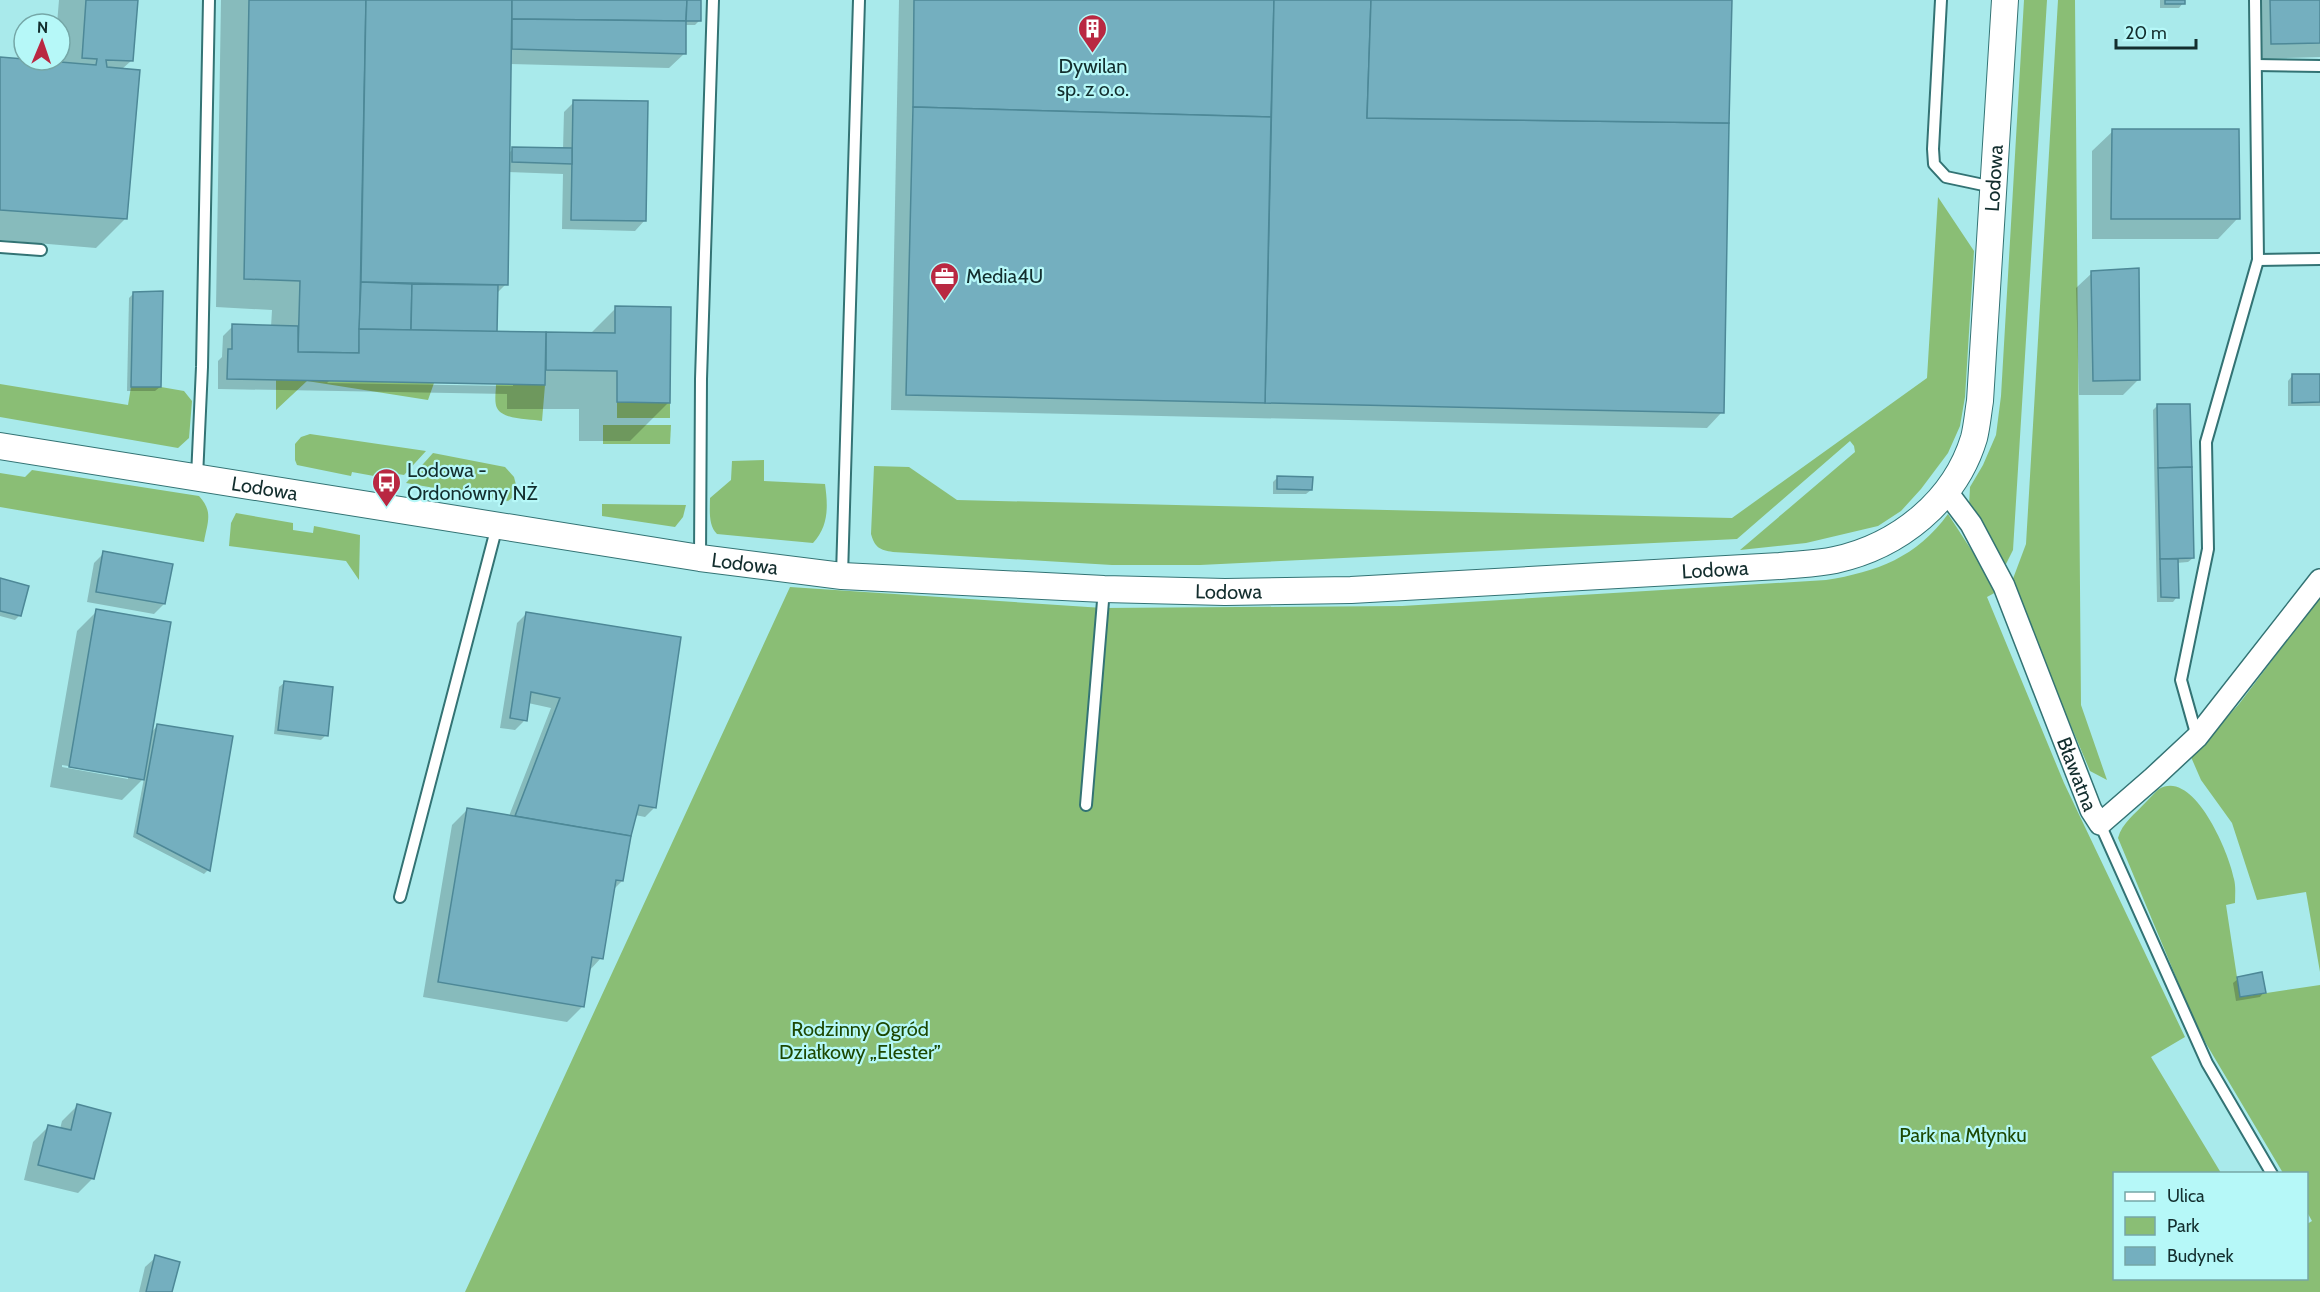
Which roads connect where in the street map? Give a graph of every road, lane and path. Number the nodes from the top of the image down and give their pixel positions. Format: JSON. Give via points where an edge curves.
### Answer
{"nodes":[{"id":1,"x":209,"y":0,"type":"edge"},
{"id":2,"x":713,"y":0,"type":"edge"},
{"id":3,"x":859,"y":0,"type":"edge"},
{"id":4,"x":1941,"y":0,"type":"edge"},
{"id":5,"x":2005,"y":0,"type":"edge"},
{"id":6,"x":2255,"y":0,"type":"edge"},
{"id":7,"x":2256,"y":65,"type":"junction"},
{"id":8,"x":2320,"y":66,"type":"edge"},
{"id":9,"x":1993,"y":187,"type":"junction"},
{"id":10,"x":0,"y":247,"type":"edge"},
{"id":11,"x":41,"y":250,"type":"dead end"},
{"id":12,"x":2320,"y":259,"type":"edge"},
{"id":13,"x":2258,"y":260,"type":"junction"},
{"id":14,"x":0,"y":446,"type":"edge"},
{"id":15,"x":197,"y":477,"type":"junction"},
{"id":16,"x":1947,"y":492,"type":"junction"},
{"id":17,"x":498,"y":526,"type":"junction"},
{"id":18,"x":700,"y":558,"type":"junction"},
{"id":19,"x":842,"y":576,"type":"junction"},
{"id":20,"x":2320,"y":580,"type":"edge"},
{"id":21,"x":1104,"y":589,"type":"junction"},
{"id":22,"x":2197,"y":737,"type":"junction"},
{"id":23,"x":1086,"y":806,"type":"dead end"},
{"id":24,"x":2100,"y":824,"type":"junction"},
{"id":25,"x":400,"y":897,"type":"dead end"},
{"id":26,"x":2271,"y":1172,"type":"edge"}],
"edges":[{"from":1,"to":15,"type":"lane"},
{"from":2,"to":18,"type":"lane","via":[[701,379]]},
{"from":3,"to":19,"type":"lane"},
{"from":4,"to":9,"type":"lane","via":[[1934,164],[1946,177]]},
{"from":5,"to":9,"type":"street","name":"Lodowa"},
{"from":6,"to":7,"type":"lane"},
{"from":7,"to":8,"type":"lane"},
{"from":7,"to":13,"type":"lane"},
{"from":9,"to":16,"type":"street","name":"Lodowa","via":[[1980,401],[1974,438]]},
{"from":10,"to":11,"type":"lane"},
{"from":12,"to":13,"type":"lane"},
{"from":13,"to":22,"type":"lane","via":[[2206,442],[2208,549],[2181,680]]},
{"from":14,"to":15,"type":"street","name":"Lodowa"},
{"from":15,"to":17,"type":"street","name":"Lodowa"},
{"from":16,"to":21,"type":"street","name":"Lodowa","via":[[1917,522],[1884,543],[1835,560],[1351,590]]},
{"from":16,"to":24,"type":"street","name":"Bławatna","via":[[1971,524],[2004,586],[2091,810]]},
{"from":17,"to":18,"type":"street","name":"Lodowa"},
{"from":17,"to":25,"type":"lane"},
{"from":18,"to":19,"type":"street","name":"Lodowa"},
{"from":19,"to":21,"type":"street","name":"Lodowa"},
{"from":20,"to":22,"type":"street","name":"Bławatna"},
{"from":21,"to":23,"type":"lane"},
{"from":22,"to":24,"type":"street","name":"Bławatna"},
{"from":24,"to":26,"type":"lane","via":[[2207,1063]]}]}
